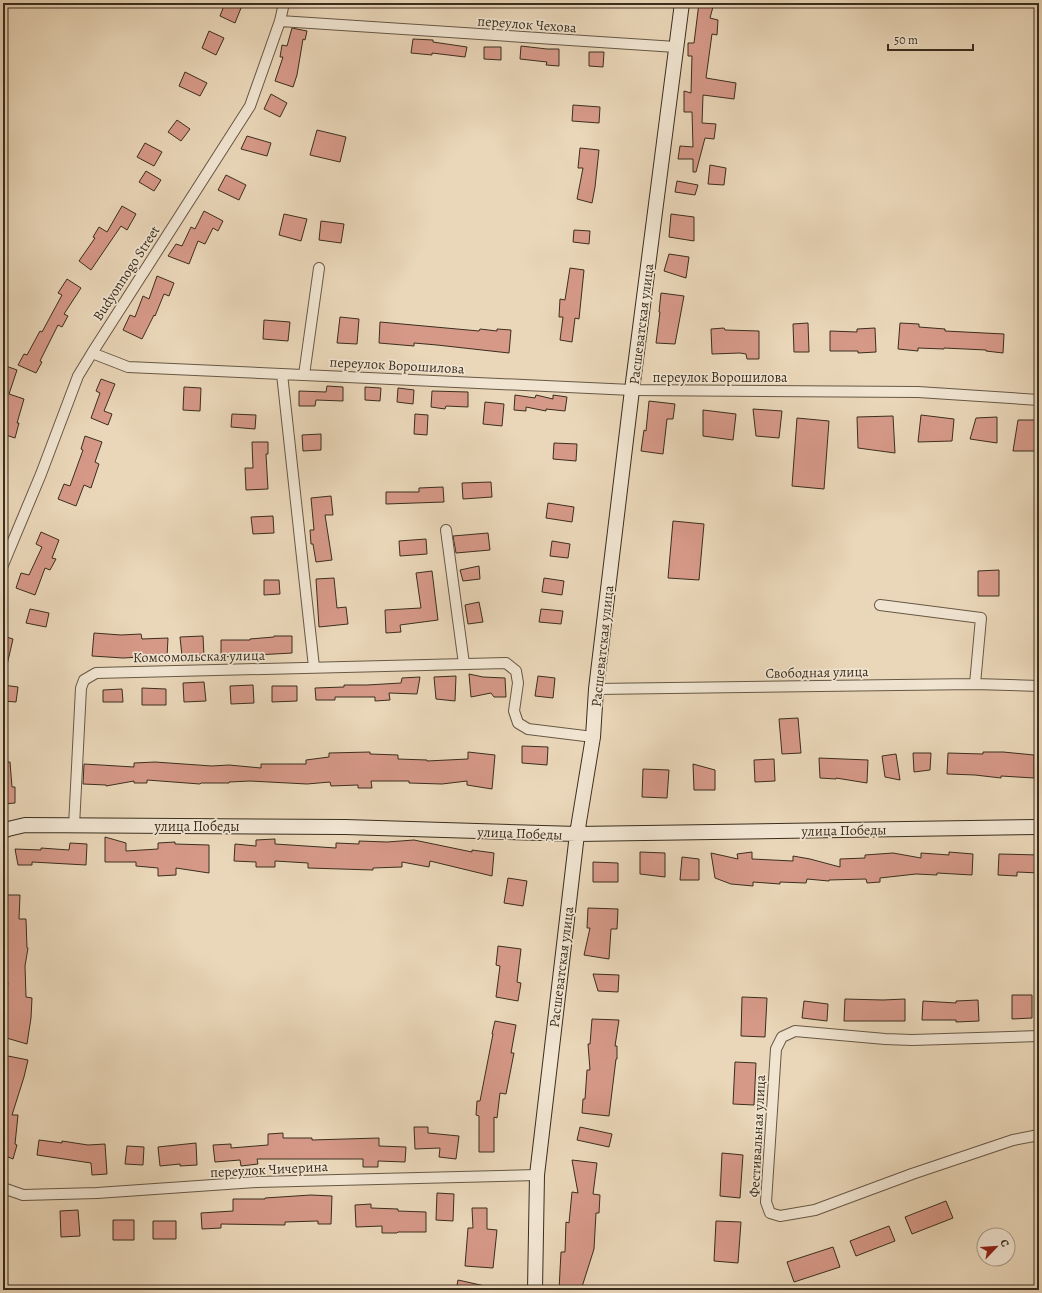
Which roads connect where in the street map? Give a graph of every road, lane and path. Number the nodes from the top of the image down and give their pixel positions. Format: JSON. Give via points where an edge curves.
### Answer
{"nodes":[{"id":1,"x":284,"y":3,"type":"edge"},
{"id":2,"x":682,"y":3,"type":"edge"},
{"id":3,"x":280,"y":22,"type":"junction"},
{"id":4,"x":676,"y":47,"type":"junction"},
{"id":5,"x":318,"y":268,"type":"dead end"},
{"id":6,"x":92,"y":353,"type":"junction"},
{"id":7,"x":282,"y":374,"type":"junction"},
{"id":8,"x":304,"y":375,"type":"junction"},
{"id":9,"x":632,"y":390,"type":"junction"},
{"id":10,"x":1039,"y":400,"type":"edge"},
{"id":11,"x":446,"y":530,"type":"dead end"},
{"id":12,"x":3,"y":565,"type":"edge"},
{"id":13,"x":880,"y":605,"type":"dead end"},
{"id":14,"x":464,"y":664,"type":"junction"},
{"id":15,"x":314,"y":667,"type":"junction"},
{"id":16,"x":975,"y":684,"type":"junction"},
{"id":17,"x":1039,"y":686,"type":"edge"},
{"id":18,"x":596,"y":689,"type":"junction"},
{"id":19,"x":593,"y":737,"type":"junction"},
{"id":20,"x":74,"y":826,"type":"junction"},
{"id":21,"x":1039,"y":827,"type":"edge"},
{"id":22,"x":3,"y":831,"type":"edge"},
{"id":23,"x":577,"y":834,"type":"junction"},
{"id":24,"x":1039,"y":1036,"type":"edge"},
{"id":25,"x":1039,"y":1135,"type":"edge"},
{"id":26,"x":537,"y":1174,"type":"junction"},
{"id":27,"x":3,"y":1188,"type":"edge"},
{"id":28,"x":535,"y":1290,"type":"edge"}],
"edges":[{"from":1,"to":3,"type":"street","name":"Budyonnogo Street"},
{"from":2,"to":4,"type":"street","name":"Расшеватская улица"},
{"from":3,"to":4,"type":"street","name":"переулок Чехова"},
{"from":3,"to":6,"type":"street","name":"Budyonnogo Street","via":[[250,106]]},
{"from":4,"to":9,"type":"street","name":"Расшеватская улица"},
{"from":5,"to":8,"type":"street"},
{"from":6,"to":7,"type":"street","name":"переулок Ворошилова","via":[[128,368]]},
{"from":6,"to":12,"type":"street","name":"Budyonnogo Street","via":[[78,376]]},
{"from":7,"to":8,"type":"street","name":"переулок Ворошилова"},
{"from":7,"to":15,"type":"street"},
{"from":8,"to":9,"type":"street","name":"переулок Ворошилова"},
{"from":9,"to":10,"type":"street","name":"переулок Ворошилова","via":[[918,392]]},
{"from":9,"to":18,"type":"street","name":"Расшеватская улица"},
{"from":11,"to":14,"type":"street"},
{"from":13,"to":16,"type":"street","via":[[981,618]]},
{"from":14,"to":15,"type":"street","name":"Комсомольская улица"},
{"from":14,"to":19,"type":"street","name":"Комсомольская улица","via":[[506,663],[516,671],[518,683],[514,711],[518,724],[528,729]]},
{"from":15,"to":20,"type":"street","name":"Комсомольская улица","via":[[96,673],[84,680],[81,688]]},
{"from":16,"to":17,"type":"street","name":"Свободная улица"},
{"from":16,"to":18,"type":"street","name":"Свободная улица"},
{"from":18,"to":19,"type":"street","name":"Расшеватская улица"},
{"from":19,"to":23,"type":"street","name":"Расшеватская улица"},
{"from":20,"to":22,"type":"street","name":"улица Победы","via":[[25,825]]},
{"from":20,"to":23,"type":"street","name":"улица Победы","via":[[345,827]]},
{"from":21,"to":23,"type":"street","name":"улица Победы"},
{"from":23,"to":26,"type":"street","name":"Расшеватская улица"},
{"from":24,"to":25,"type":"street","name":"Фестивальная улица","via":[[912,1040],[795,1031],[782,1037],[776,1049],[766,1202],[770,1213],[780,1216],[815,1210],[1013,1140]]},
{"from":26,"to":27,"type":"street","name":"переулок Чичерина","via":[[257,1182],[97,1193],[23,1195]]},
{"from":26,"to":28,"type":"street","name":"Расшеватская улица"}]}
